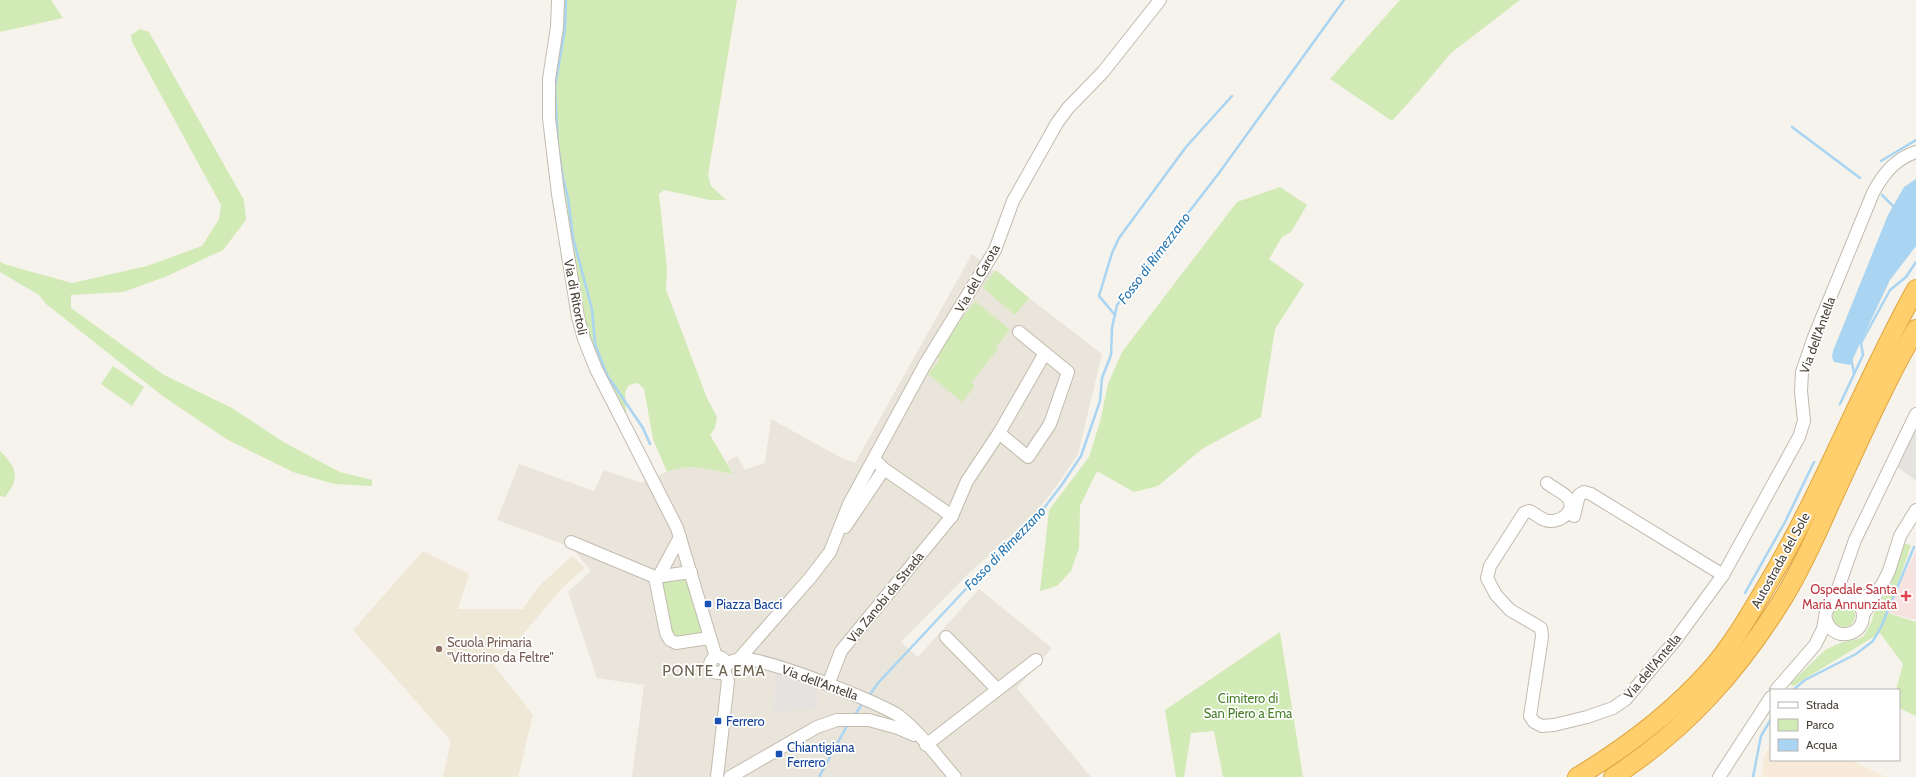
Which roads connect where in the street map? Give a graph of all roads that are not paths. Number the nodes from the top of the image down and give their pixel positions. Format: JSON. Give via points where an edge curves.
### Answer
{"nodes":[{"id":1,"x":558,"y":0,"type":"edge"},
{"id":2,"x":1160,"y":0,"type":"edge"},
{"id":3,"x":1916,"y":152,"type":"edge"},
{"id":4,"x":1916,"y":289,"type":"edge"},
{"id":5,"x":1916,"y":328,"type":"edge"},
{"id":6,"x":1019,"y":332,"type":"dead end"},
{"id":7,"x":1045,"y":353,"type":"junction"},
{"id":8,"x":1916,"y":414,"type":"edge"},
{"id":9,"x":999,"y":433,"type":"junction"},
{"id":10,"x":874,"y":459,"type":"junction"},
{"id":11,"x":884,"y":469,"type":"junction"},
{"id":12,"x":1547,"y":483,"type":"dead end"},
{"id":13,"x":1916,"y":510,"type":"edge"},
{"id":14,"x":952,"y":516,"type":"junction"},
{"id":15,"x":1562,"y":520,"type":"junction"},
{"id":16,"x":680,"y":537,"type":"junction"},
{"id":17,"x":571,"y":542,"type":"dead end"},
{"id":18,"x":830,"y":552,"type":"junction"},
{"id":19,"x":1848,"y":558,"type":"junction"},
{"id":20,"x":691,"y":572,"type":"junction"},
{"id":21,"x":1723,"y":575,"type":"junction"},
{"id":22,"x":657,"y":577,"type":"junction"},
{"id":23,"x":1881,"y":587,"type":"junction"},
{"id":24,"x":1851,"y":598,"type":"junction"},
{"id":25,"x":1834,"y":600,"type":"junction"},
{"id":26,"x":1863,"y":615,"type":"junction"},
{"id":27,"x":1826,"y":619,"type":"junction"},
{"id":28,"x":1839,"y":634,"type":"junction"},
{"id":29,"x":946,"y":637,"type":"dead end"},
{"id":30,"x":709,"y":638,"type":"junction"},
{"id":31,"x":1806,"y":656,"type":"junction"},
{"id":32,"x":739,"y":659,"type":"junction"},
{"id":33,"x":1036,"y":660,"type":"dead end"},
{"id":34,"x":725,"y":667,"type":"junction"},
{"id":35,"x":828,"y":685,"type":"junction"},
{"id":36,"x":997,"y":689,"type":"junction"},
{"id":37,"x":1777,"y":689,"type":"edge"},
{"id":38,"x":1770,"y":699,"type":"edge"},
{"id":39,"x":925,"y":743,"type":"junction"},
{"id":40,"x":950,"y":776,"type":"edge"},
{"id":41,"x":718,"y":777,"type":"edge"},
{"id":42,"x":730,"y":777,"type":"edge"},
{"id":43,"x":1577,"y":777,"type":"edge"},
{"id":44,"x":1613,"y":777,"type":"edge"},
{"id":45,"x":1719,"y":777,"type":"edge"}],
"edges":[{"from":1,"to":16,"type":"street","name":"Via di Ritortoli","via":[[557,27],[549,79],[549,118],[558,194],[578,317],[596,369]]},
{"from":2,"to":10,"type":"street","name":"Via del Carota","via":[[1057,123],[1013,201],[995,250],[924,366]]},
{"from":3,"to":21,"type":"street","name":"Via dell'Antella","via":[[1899,160],[1889,169],[1881,178],[1874,193],[1802,372],[1804,421],[1800,437]]},
{"from":4,"to":43,"type":"highway","name":"Autostrada del Sole","via":[[1805,516],[1775,571],[1725,650],[1683,699],[1647,731]]},
{"from":5,"to":44,"type":"highway","name":"Autostrada del Sole","via":[[1875,407],[1810,548],[1784,596],[1754,642],[1733,671],[1705,702],[1644,757]]},
{"from":6,"to":7,"type":"street"},
{"from":7,"to":9,"type":"street","name":"Via Zanobi da Strada"},
{"from":7,"to":9,"type":"street","via":[[1068,372],[1050,424],[1028,457]]},
{"from":8,"to":19,"type":"street","via":[[1870,505]]},
{"from":9,"to":14,"type":"street","name":"Via Zanobi da Strada","via":[[967,481]]},
{"from":10,"to":11,"type":"street"},
{"from":10,"to":18,"type":"street","name":"Via del Carota","via":[[849,504]]},
{"from":11,"to":14,"type":"street"},
{"from":11,"to":18,"type":"street","name":"Via del Carota"},
{"from":12,"to":15,"type":"street","via":[[1568,498],[1569,510]]},
{"from":13,"to":23,"type":"street","via":[[1900,536]]},
{"from":14,"to":35,"type":"street","name":"Via Zanobi da Strada","via":[[841,651]]},
{"from":15,"to":21,"type":"street","via":[[1575,515],[1579,495],[1584,492],[1591,494]]},
{"from":15,"to":21,"type":"street","name":"Via dell'Antella","via":[[1546,520],[1529,511],[1524,513],[1490,566],[1487,578],[1496,595],[1510,610],[1541,628],[1542,637],[1530,716],[1534,722],[1542,726],[1569,723],[1588,717],[1613,708],[1626,699],[1674,642]]},
{"from":16,"to":20,"type":"street","name":"Via di Ritortoli"},
{"from":16,"to":22,"type":"street"},
{"from":17,"to":22,"type":"street"},
{"from":18,"to":32,"type":"street","name":"Via del Carota"},
{"from":19,"to":24,"type":"street","via":[[1847,575]]},
{"from":19,"to":25,"type":"street"},
{"from":20,"to":22,"type":"street"},
{"from":20,"to":30,"type":"street","name":"Via di Ritortoli"},
{"from":22,"to":30,"type":"street","via":[[666,634],[670,640],[676,643]]},
{"from":23,"to":24,"type":"street","via":[[1867,597]]},
{"from":23,"to":26,"type":"street"},
{"from":24,"to":25,"type":"street"},
{"from":24,"to":26,"type":"street","via":[[1860,605]]},
{"from":25,"to":27,"type":"street","via":[[1827,608]]},
{"from":26,"to":28,"type":"street","via":[[1862,624],[1856,631]]},
{"from":27,"to":28,"type":"street","via":[[1831,628]]},
{"from":27,"to":31,"type":"street","via":[[1820,636]]},
{"from":28,"to":31,"type":"street"},
{"from":29,"to":36,"type":"street"},
{"from":30,"to":34,"type":"street","name":"Via di Ritortoli","via":[[716,657],[711,662],[711,668],[717,672]]},
{"from":31,"to":37,"type":"street"},
{"from":32,"to":34,"type":"street","name":"Via dell'Antella"},
{"from":32,"to":35,"type":"street","name":"Via dell'Antella","via":[[762,661]]},
{"from":33,"to":36,"type":"street"},
{"from":34,"to":41,"type":"street","via":[[728,681]]},
{"from":35,"to":39,"type":"street","name":"Via dell'Antella","via":[[891,711],[904,720]]},
{"from":36,"to":39,"type":"street"},
{"from":38,"to":45,"type":"street"},
{"from":39,"to":40,"type":"street","name":"Via dell'Antella"},
{"from":39,"to":42,"type":"street","via":[[898,728],[869,720],[837,720],[817,727]]}]}
